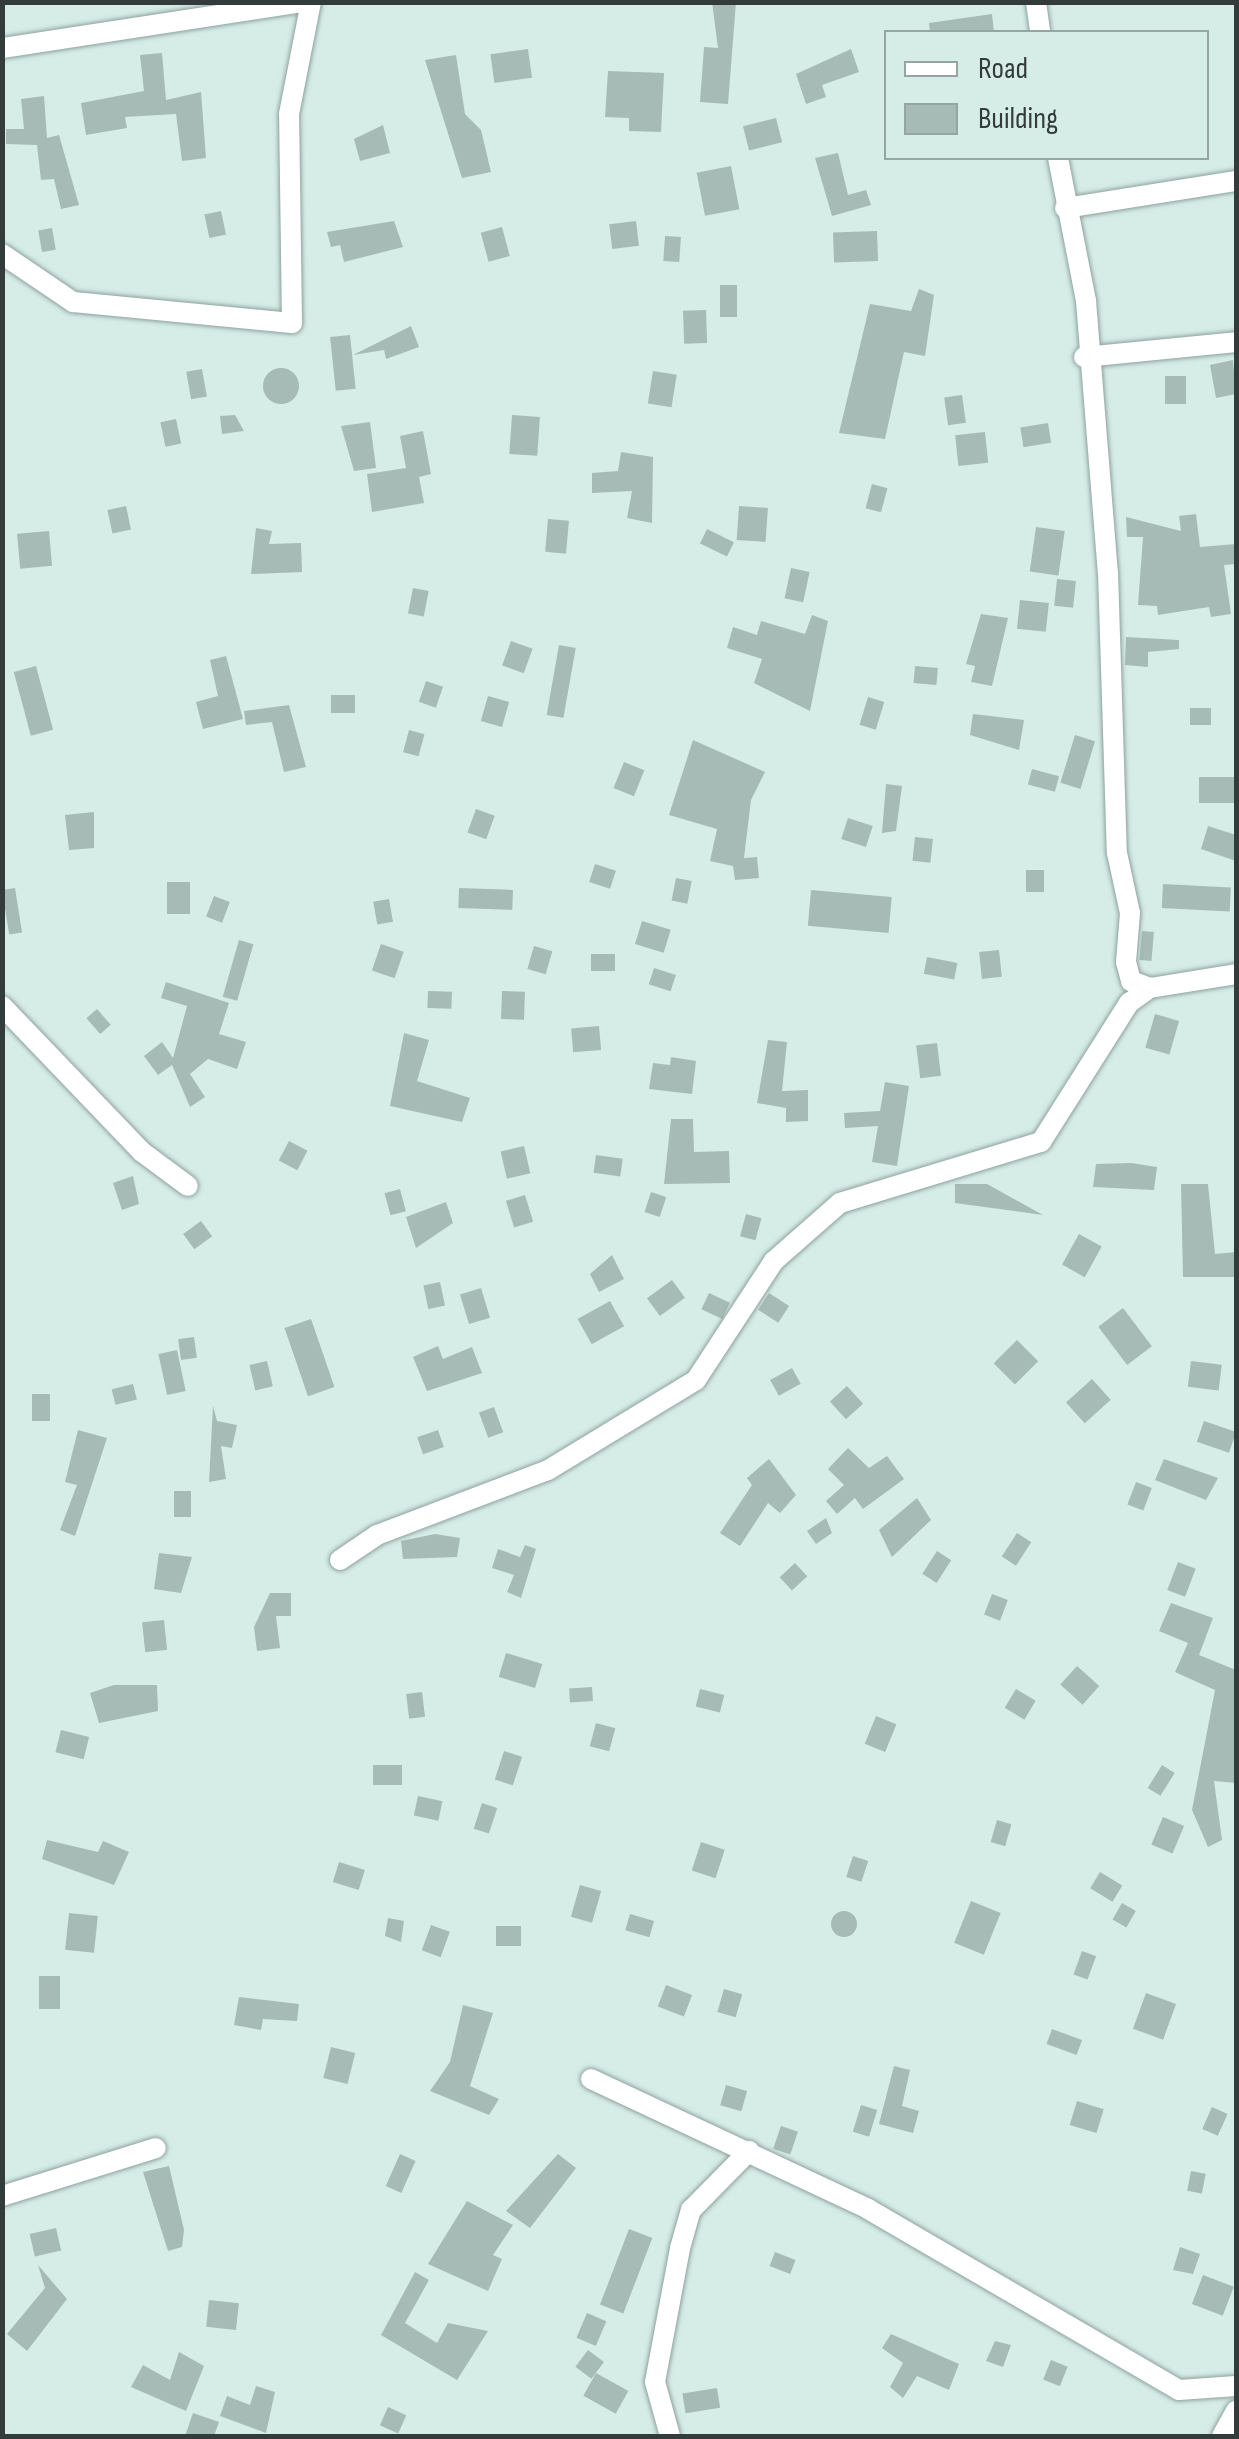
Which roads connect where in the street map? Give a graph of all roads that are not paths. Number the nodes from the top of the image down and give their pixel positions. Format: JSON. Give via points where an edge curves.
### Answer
{"nodes":[{"id":1,"x":307,"y":2,"type":"edge"},
{"id":2,"x":1036,"y":2,"type":"edge"},
{"id":3,"x":1040,"y":30,"type":"edge"},
{"id":4,"x":2,"y":48,"type":"edge"},
{"id":5,"x":1058,"y":160,"type":"edge"},
{"id":6,"x":1236,"y":181,"type":"edge"},
{"id":7,"x":1065,"y":208,"type":"junction"},
{"id":8,"x":2,"y":254,"type":"edge"},
{"id":9,"x":1236,"y":342,"type":"edge"},
{"id":10,"x":1084,"y":357,"type":"junction"},
{"id":11,"x":1236,"y":974,"type":"edge"},
{"id":12,"x":1150,"y":988,"type":"junction"},
{"id":13,"x":2,"y":1006,"type":"edge"},
{"id":14,"x":188,"y":1186,"type":"dead end"},
{"id":15,"x":340,"y":1560,"type":"dead end"},
{"id":16,"x":591,"y":2079,"type":"dead end"},
{"id":17,"x":156,"y":2148,"type":"dead end"},
{"id":18,"x":749,"y":2151,"type":"junction"},
{"id":19,"x":2,"y":2196,"type":"edge"},
{"id":20,"x":1236,"y":2386,"type":"edge"},
{"id":21,"x":1236,"y":2412,"type":"edge"},
{"id":22,"x":670,"y":2436,"type":"edge"},
{"id":23,"x":1222,"y":2436,"type":"edge"}],
"edges":[{"from":1,"to":4,"type":"street"},
{"from":1,"to":8,"type":"street","via":[[289,114],[292,323],[74,302]]},
{"from":2,"to":3,"type":"street"},
{"from":5,"to":7,"type":"street"},
{"from":6,"to":7,"type":"street"},
{"from":7,"to":10,"type":"street","via":[[1086,301]]},
{"from":9,"to":10,"type":"street"},
{"from":10,"to":12,"type":"street","via":[[1108,572],[1126,962],[1131,981]]},
{"from":11,"to":12,"type":"street"},
{"from":12,"to":15,"type":"street","via":[[1129,1002],[1041,1142],[840,1203],[774,1262],[696,1380],[548,1470],[377,1535]]},
{"from":13,"to":14,"type":"street","via":[[142,1152]]},
{"from":16,"to":18,"type":"street"},
{"from":17,"to":19,"type":"street"},
{"from":18,"to":20,"type":"street","via":[[868,2209],[1026,2309],[1093,2334],[1179,2390]]},
{"from":18,"to":22,"type":"street","via":[[692,2210],[680,2248],[655,2382]]},
{"from":21,"to":23,"type":"street"}]}
